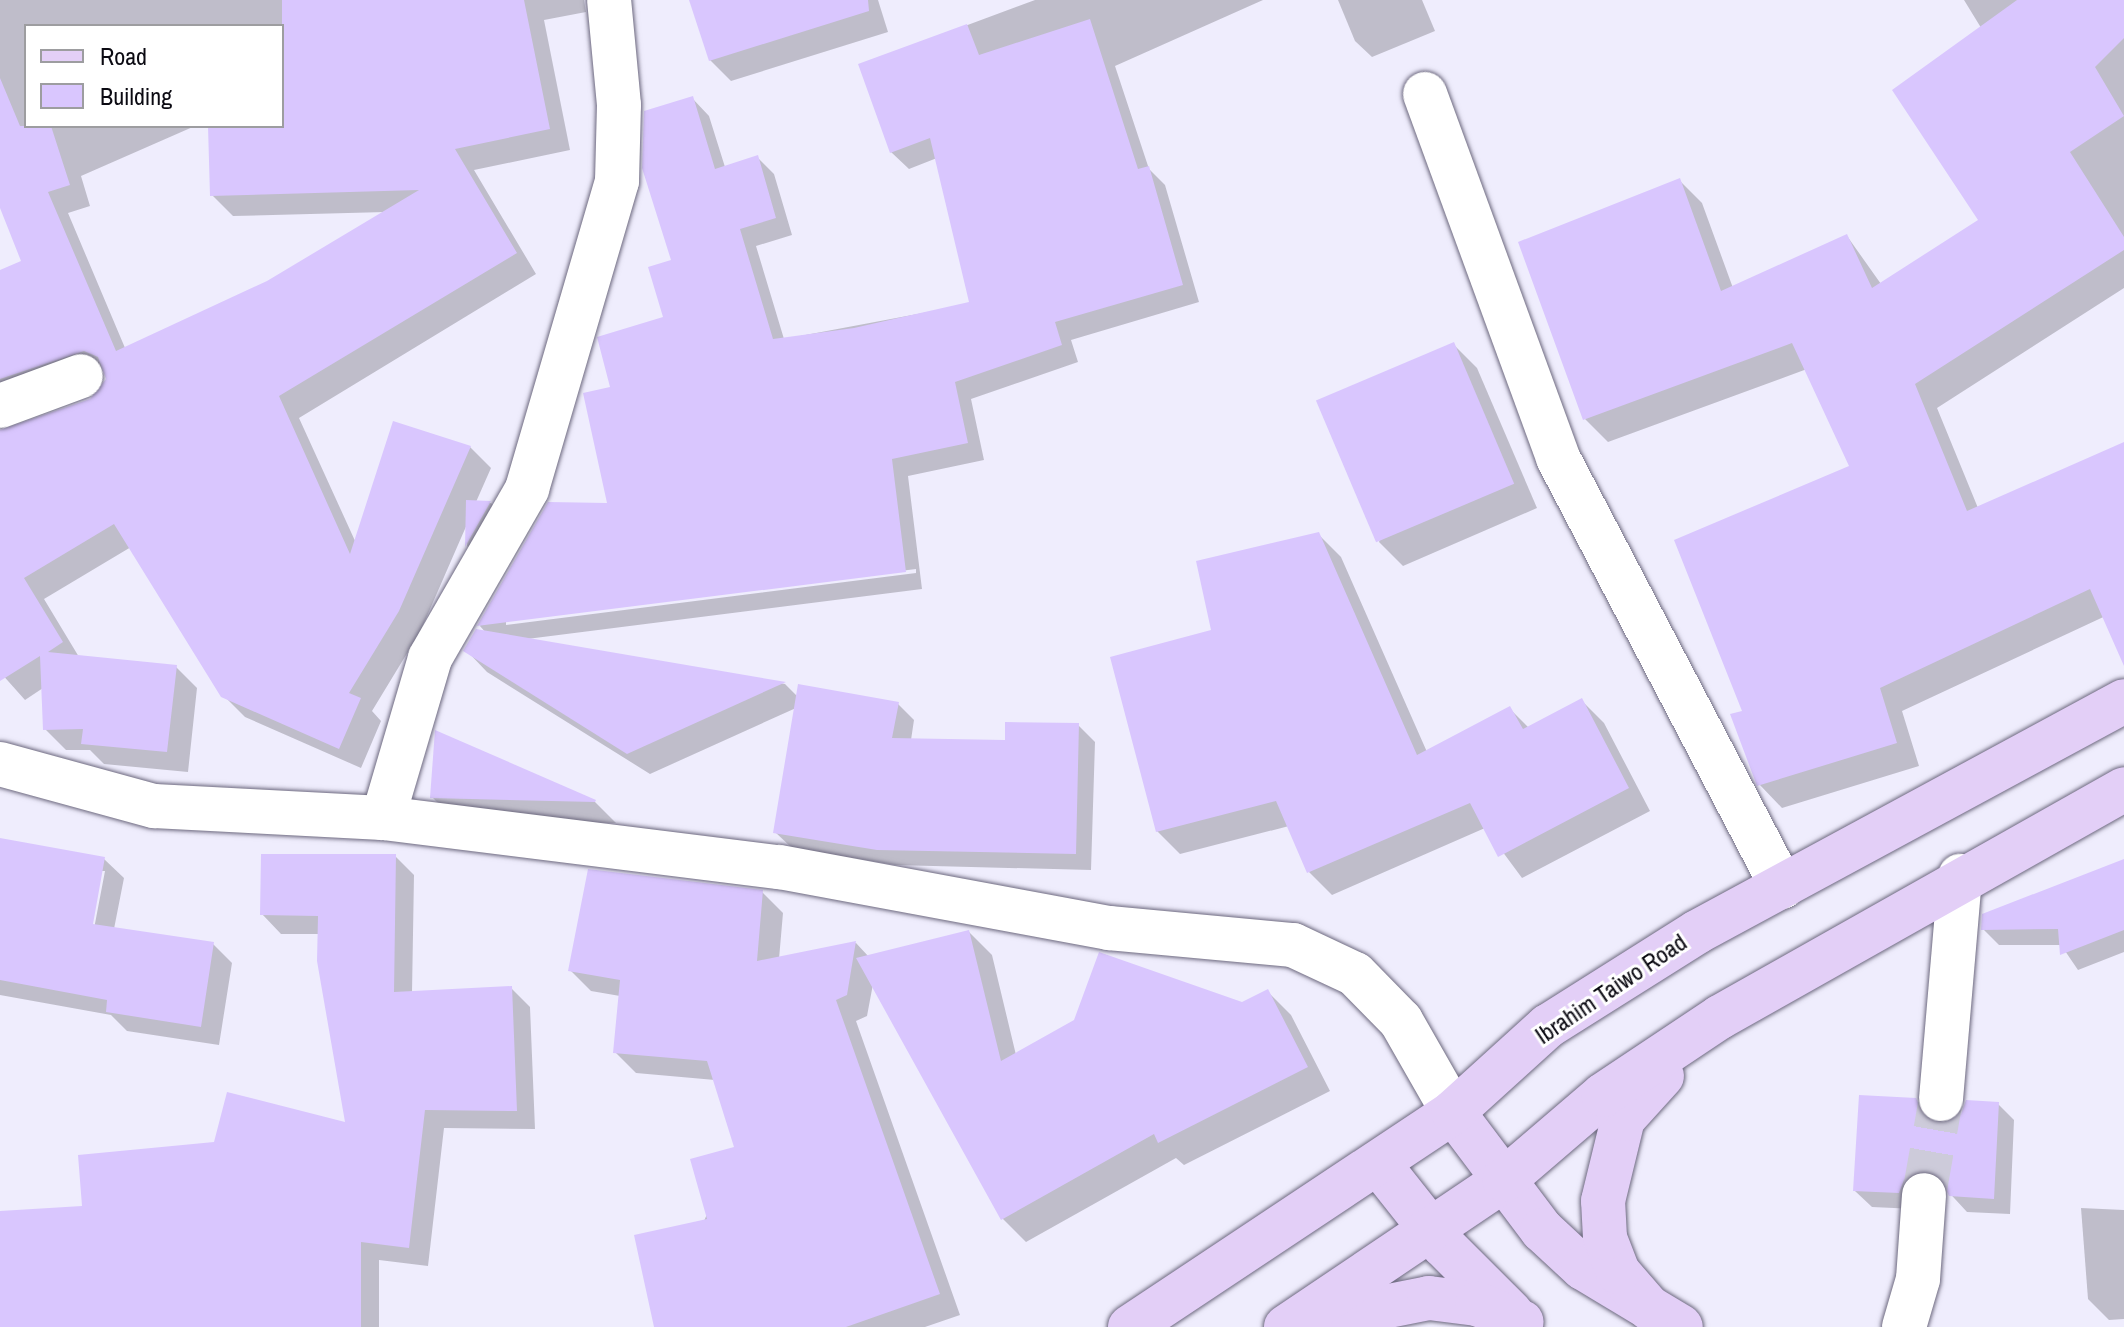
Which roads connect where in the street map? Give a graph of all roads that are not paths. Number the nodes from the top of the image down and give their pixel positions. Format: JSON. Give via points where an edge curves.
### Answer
{"nodes":[{"id":1,"x":609,"y":0,"type":"edge"},
{"id":2,"x":1425,"y":94,"type":"dead end"},
{"id":3,"x":81,"y":376,"type":"dead end"},
{"id":4,"x":0,"y":406,"type":"edge"},
{"id":5,"x":2124,"y":701,"type":"edge"},
{"id":6,"x":0,"y":764,"type":"edge"},
{"id":7,"x":2124,"y":789,"type":"edge"},
{"id":8,"x":383,"y":818,"type":"junction"},
{"id":9,"x":1960,"y":876,"type":"junction"},
{"id":10,"x":1782,"y":887,"type":"junction"},
{"id":11,"x":1720,"y":1017,"type":"junction"},
{"id":12,"x":1941,"y":1099,"type":"tunnel mouth"},
{"id":13,"x":1453,"y":1112,"type":"junction"},
{"id":14,"x":1378,"y":1163,"type":"junction"},
{"id":15,"x":1504,"y":1180,"type":"junction"},
{"id":16,"x":1924,"y":1195,"type":"tunnel mouth"},
{"id":17,"x":1431,"y":1230,"type":"junction"},
{"id":18,"x":1666,"y":1318,"type":"edge"},
{"id":19,"x":1525,"y":1325,"type":"edge"},
{"id":20,"x":1130,"y":1327,"type":"edge"},
{"id":21,"x":1286,"y":1327,"type":"edge"},
{"id":22,"x":1295,"y":1327,"type":"edge"},
{"id":23,"x":1904,"y":1327,"type":"edge"}],
"edges":[{"from":1,"to":8,"type":"street","via":[[619,105],[617,181],[527,489],[430,658]]},
{"from":2,"to":10,"type":"street","via":[[1558,458]]},
{"from":3,"to":4,"type":"street"},
{"from":5,"to":10,"type":"main road","name":"Ibrahim Taiwo Road"},
{"from":6,"to":8,"type":"street","via":[[154,806]]},
{"from":7,"to":9,"type":"main road"},
{"from":8,"to":13,"type":"street","via":[[779,867],[1109,928],[1293,945],[1355,974],[1401,1021]]},
{"from":9,"to":11,"type":"main road"},
{"from":9,"to":12,"type":"street"},
{"from":10,"to":13,"type":"main road","name":"Ibrahim Taiwo Road","via":[[1548,1026]]},
{"from":11,"to":15,"type":"main road","via":[[1603,1095]]},
{"from":11,"to":18,"type":"main road","via":[[1623,1119],[1608,1160],[1605,1238],[1618,1272]]},
{"from":13,"to":14,"type":"main road","name":"Ibrahim Taiwo Road"},
{"from":13,"to":15,"type":"main road"},
{"from":14,"to":17,"type":"main road"},
{"from":14,"to":20,"type":"main road","name":"Ibrahim Taiwo Road"},
{"from":15,"to":17,"type":"main road"},
{"from":15,"to":18,"type":"main road","via":[[1583,1268]]},
{"from":16,"to":23,"type":"street","via":[[1918,1279]]},
{"from":17,"to":19,"type":"main road"},
{"from":17,"to":21,"type":"main road"},
{"from":19,"to":22,"type":"main road","via":[[1477,1304],[1429,1298],[1379,1302]]}]}
